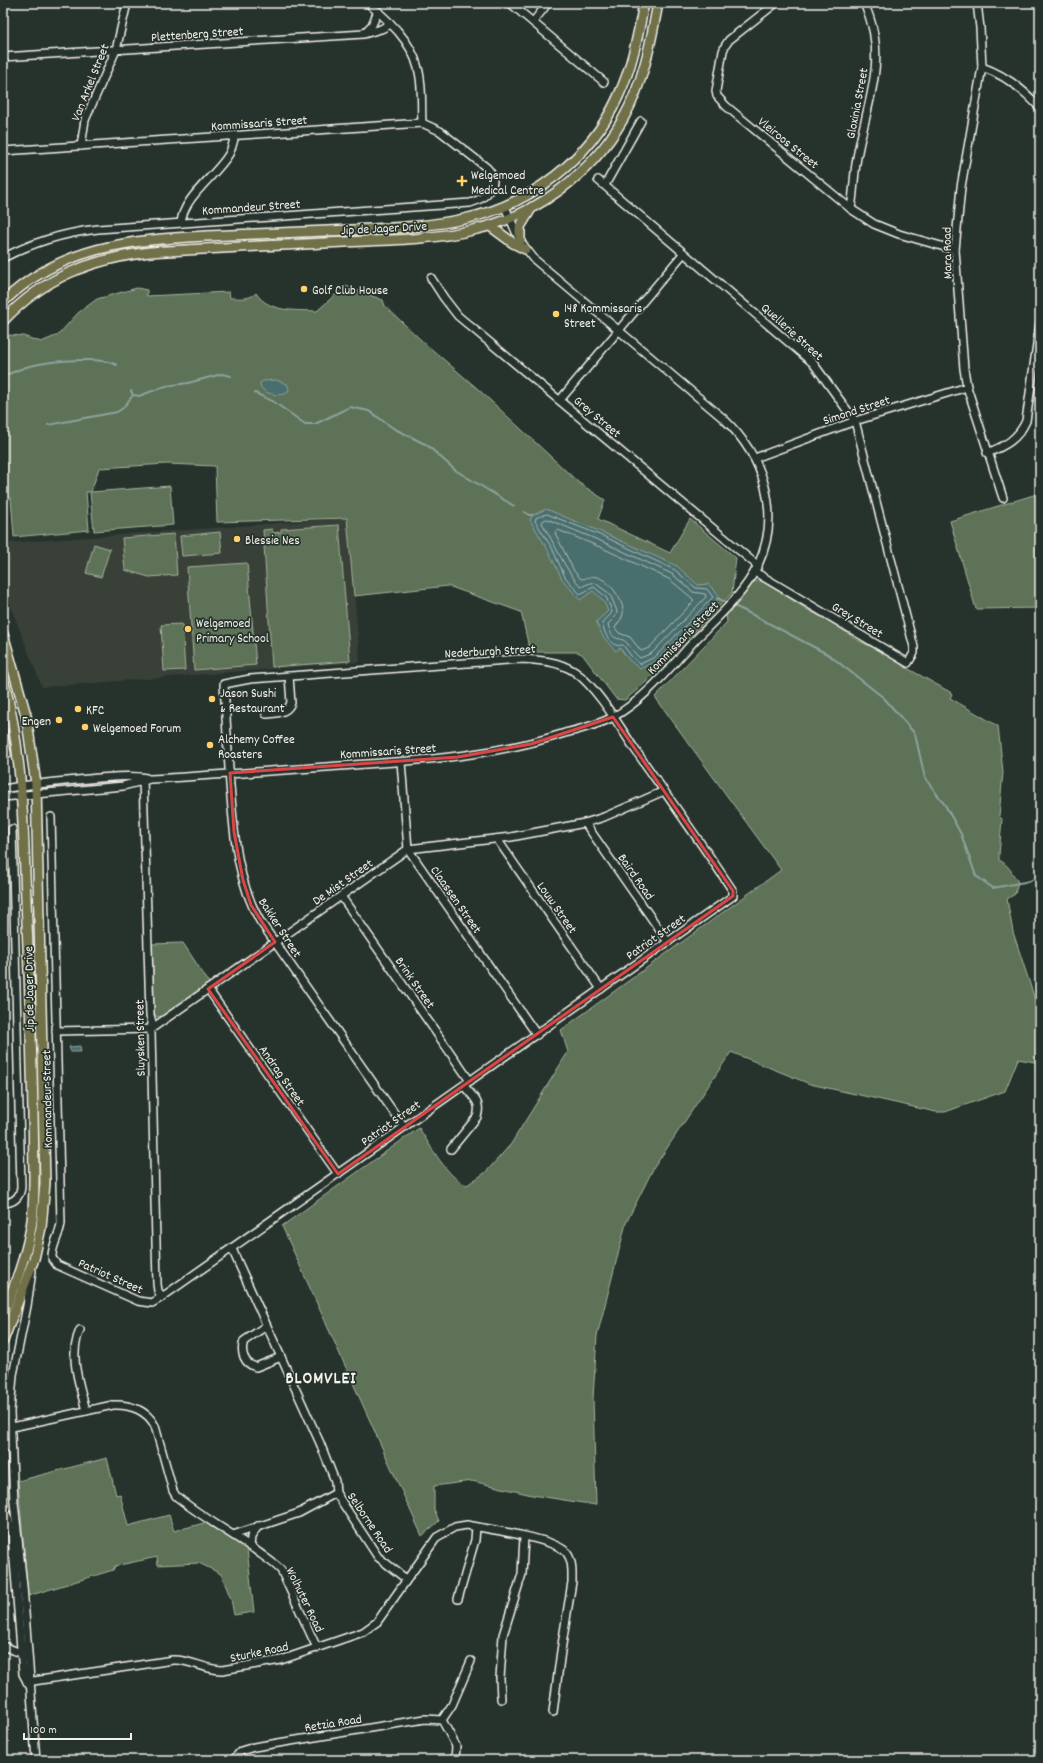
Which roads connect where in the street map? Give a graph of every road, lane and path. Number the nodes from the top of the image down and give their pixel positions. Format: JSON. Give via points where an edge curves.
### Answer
{"nodes":[{"id":1,"x":127,"y":3,"type":"edge"},
{"id":2,"x":368,"y":3,"type":"edge"},
{"id":3,"x":510,"y":3,"type":"edge"},
{"id":4,"x":548,"y":3,"type":"edge"},
{"id":5,"x":644,"y":3,"type":"edge"},
{"id":6,"x":658,"y":3,"type":"edge"},
{"id":7,"x":776,"y":3,"type":"edge"},
{"id":8,"x":864,"y":3,"type":"edge"},
{"id":9,"x":977,"y":3,"type":"edge"},
{"id":10,"x":766,"y":6,"type":"edge"},
{"id":11,"x":378,"y":11,"type":"junction"},
{"id":12,"x":533,"y":22,"type":"junction"},
{"id":13,"x":391,"y":24,"type":"junction"},
{"id":14,"x":364,"y":34,"type":"junction"},
{"id":15,"x":116,"y":50,"type":"junction"},
{"id":16,"x":3,"y":57,"type":"edge"},
{"id":17,"x":982,"y":67,"type":"junction"},
{"id":18,"x":604,"y":82,"type":"dead end"},
{"id":19,"x":1040,"y":108,"type":"edge"},
{"id":20,"x":641,"y":120,"type":"dead end"},
{"id":21,"x":422,"y":123,"type":"junction"},
{"id":22,"x":235,"y":136,"type":"junction"},
{"id":23,"x":81,"y":146,"type":"junction"},
{"id":24,"x":3,"y":151,"type":"edge"},
{"id":25,"x":598,"y":180,"type":"dead end"},
{"id":26,"x":493,"y":181,"type":"joint"},
{"id":27,"x":605,"y":185,"type":"junction"},
{"id":28,"x":505,"y":207,"type":"junction"},
{"id":29,"x":532,"y":207,"type":"junction"},
{"id":30,"x":851,"y":209,"type":"junction"},
{"id":31,"x":510,"y":218,"type":"junction"},
{"id":32,"x":181,"y":223,"type":"junction"},
{"id":33,"x":490,"y":226,"type":"junction"},
{"id":34,"x":520,"y":241,"type":"junction"},
{"id":35,"x":525,"y":249,"type":"junction"},
{"id":36,"x":955,"y":250,"type":"junction"},
{"id":37,"x":683,"y":254,"type":"junction"},
{"id":38,"x":3,"y":258,"type":"edge"},
{"id":39,"x":431,"y":278,"type":"dead end"},
{"id":40,"x":3,"y":302,"type":"edge"},
{"id":41,"x":5,"y":315,"type":"edge"},
{"id":42,"x":1040,"y":323,"type":"edge"},
{"id":43,"x":618,"y":331,"type":"junction"},
{"id":44,"x":967,"y":387,"type":"junction"},
{"id":45,"x":560,"y":400,"type":"junction"},
{"id":46,"x":855,"y":421,"type":"junction"},
{"id":47,"x":987,"y":453,"type":"junction"},
{"id":48,"x":755,"y":458,"type":"junction"},
{"id":49,"x":1003,"y":498,"type":"dead end"},
{"id":50,"x":756,"y":569,"type":"junction"},
{"id":51,"x":3,"y":634,"type":"edge"},
{"id":52,"x":908,"y":663,"type":"joint"},
{"id":53,"x":288,"y":676,"type":"junction"},
{"id":54,"x":3,"y":678,"type":"edge"},
{"id":55,"x":224,"y":684,"type":"joint"},
{"id":56,"x":266,"y":714,"type":"dead end"},
{"id":57,"x":613,"y":717,"type":"junction"},
{"id":58,"x":3,"y":731,"type":"edge"},
{"id":59,"x":7,"y":754,"type":"dead end"},
{"id":60,"x":401,"y":762,"type":"junction"},
{"id":61,"x":230,"y":773,"type":"junction"},
{"id":62,"x":146,"y":780,"type":"junction"},
{"id":63,"x":36,"y":784,"type":"junction"},
{"id":64,"x":21,"y":785,"type":"junction"},
{"id":65,"x":3,"y":789,"type":"edge"},
{"id":66,"x":664,"y":792,"type":"junction"},
{"id":67,"x":36,"y":794,"type":"junction"},
{"id":68,"x":22,"y":796,"type":"junction"},
{"id":69,"x":3,"y":797,"type":"edge"},
{"id":70,"x":51,"y":817,"type":"dead end"},
{"id":71,"x":585,"y":823,"type":"junction"},
{"id":72,"x":12,"y":828,"type":"dead end"},
{"id":73,"x":497,"y":839,"type":"junction"},
{"id":74,"x":408,"y":849,"type":"junction"},
{"id":75,"x":341,"y":896,"type":"junction"},
{"id":76,"x":733,"y":896,"type":"joint"},
{"id":77,"x":275,"y":942,"type":"junction"},
{"id":78,"x":668,"y":942,"type":"junction"},
{"id":79,"x":208,"y":989,"type":"junction"},
{"id":80,"x":601,"y":989,"type":"junction"},
{"id":81,"x":151,"y":1029,"type":"junction"},
{"id":82,"x":56,"y":1031,"type":"junction"},
{"id":83,"x":537,"y":1035,"type":"junction"},
{"id":84,"x":470,"y":1081,"type":"junction"},
{"id":85,"x":464,"y":1086,"type":"junction"},
{"id":86,"x":404,"y":1127,"type":"junction"},
{"id":87,"x":451,"y":1149,"type":"dead end"},
{"id":88,"x":338,"y":1174,"type":"junction"},
{"id":89,"x":3,"y":1203,"type":"edge"},
{"id":90,"x":232,"y":1249,"type":"junction"},
{"id":91,"x":52,"y":1258,"type":"joint"},
{"id":92,"x":34,"y":1259,"type":"junction"},
{"id":93,"x":162,"y":1298,"type":"junction"},
{"id":94,"x":3,"y":1315,"type":"edge"},
{"id":95,"x":266,"y":1326,"type":"junction"},
{"id":96,"x":80,"y":1330,"type":"dead end"},
{"id":97,"x":3,"y":1341,"type":"edge"},
{"id":98,"x":281,"y":1357,"type":"junction"},
{"id":99,"x":86,"y":1411,"type":"junction"},
{"id":100,"x":7,"y":1429,"type":"edge"},
{"id":101,"x":3,"y":1441,"type":"edge"},
{"id":102,"x":11,"y":1449,"type":"junction"},
{"id":103,"x":336,"y":1493,"type":"junction"},
{"id":104,"x":3,"y":1508,"type":"edge"},
{"id":105,"x":258,"y":1526,"type":"junction"},
{"id":106,"x":476,"y":1527,"type":"junction"},
{"id":107,"x":233,"y":1535,"type":"junction"},
{"id":108,"x":524,"y":1537,"type":"junction"},
{"id":109,"x":250,"y":1547,"type":"junction"},
{"id":110,"x":3,"y":1552,"type":"edge"},
{"id":111,"x":16,"y":1553,"type":"junction"},
{"id":112,"x":406,"y":1579,"type":"junction"},
{"id":113,"x":458,"y":1600,"type":"dead end"},
{"id":114,"x":3,"y":1646,"type":"edge"},
{"id":115,"x":317,"y":1648,"type":"junction"},
{"id":116,"x":25,"y":1651,"type":"junction"},
{"id":117,"x":471,"y":1661,"type":"dead end"},
{"id":118,"x":29,"y":1683,"type":"junction"},
{"id":119,"x":501,"y":1699,"type":"dead end"},
{"id":120,"x":553,"y":1712,"type":"dead end"},
{"id":121,"x":442,"y":1720,"type":"junction"},
{"id":122,"x":36,"y":1760,"type":"edge"},
{"id":123,"x":233,"y":1760,"type":"edge"},
{"id":124,"x":455,"y":1760,"type":"edge"}],
"edges":[{"from":1,"to":15,"type":"street","name":"Van Arkel Street"},
{"from":2,"to":11,"type":"street"},
{"from":3,"to":12,"type":"street"},
{"from":4,"to":12,"type":"street"},
{"from":5,"to":28,"type":"main road","name":"Jip de Jager Drive","via":[[637,43],[624,84],[602,125],[585,148],[557,175],[535,191]]},
{"from":6,"to":29,"type":"main road","name":"Jip de Jager Drive","via":[[648,55],[623,119],[610,140],[581,173]]},
{"from":7,"to":10,"type":"street","name":"Vleiroos Street"},
{"from":8,"to":30,"type":"street","name":"Gloxinia Street","via":[[874,36],[875,75],[858,153]]},
{"from":9,"to":17,"type":"street","name":"Mara Road"},
{"from":10,"to":30,"type":"street","name":"Vleiroos Street","via":[[725,46],[716,85],[717,96]]},
{"from":11,"to":13,"type":"street"},
{"from":11,"to":14,"type":"street","via":[[372,25]]},
{"from":12,"to":18,"type":"street"},
{"from":13,"to":14,"type":"street","name":"Plettenberg Street"},
{"from":13,"to":21,"type":"street","via":[[405,39],[417,63]]},
{"from":14,"to":15,"type":"street","name":"Plettenberg Street"},
{"from":15,"to":16,"type":"street","name":"Plettenberg Street"},
{"from":15,"to":23,"type":"street","name":"Van Arkel Street","via":[[85,120]]},
{"from":17,"to":19,"type":"street","via":[[1000,74]]},
{"from":17,"to":36,"type":"street","name":"Mara Road","via":[[961,187]]},
{"from":20,"to":27,"type":"street"},
{"from":21,"to":22,"type":"street","name":"Kommissaris Street"},
{"from":21,"to":26,"type":"street","name":"Kommissaris Street","via":[[440,131],[487,168]]},
{"from":22,"to":23,"type":"street","name":"Kommissaris Street"},
{"from":22,"to":32,"type":"street","via":[[226,159],[185,208]]},
{"from":23,"to":24,"type":"street","name":"Kommissaris Street"},
{"from":25,"to":27,"type":"street","name":"Quellerie Street"},
{"from":26,"to":32,"type":"street","name":"Kommandeur Street","via":[[490,192],[484,198],[462,204]]},
{"from":27,"to":37,"type":"street","name":"Quellerie Street"},
{"from":28,"to":31,"type":"street","name":"Kommissaris Street"},
{"from":28,"to":40,"type":"main road","name":"Jip de Jager Drive","via":[[469,218],[436,224],[157,239],[112,245],[61,261],[27,282]]},
{"from":29,"to":31,"type":"main road","name":"Jip de Jager Drive"},
{"from":29,"to":34,"type":"main road","via":[[520,227]]},
{"from":30,"to":36,"type":"street","name":"Vleiroos Street","via":[[883,228]]},
{"from":31,"to":33,"type":"main road","name":"Jip de Jager Drive"},
{"from":31,"to":34,"type":"street","name":"Kommissaris Street"},
{"from":32,"to":38,"type":"street","name":"Kommandeur Street","via":[[76,232],[52,237]]},
{"from":33,"to":35,"type":"main road"},
{"from":33,"to":41,"type":"main road","name":"Jip de Jager Drive","via":[[454,234],[408,239],[129,254],[91,263],[63,275]]},
{"from":34,"to":35,"type":"street","name":"Kommissaris Street"},
{"from":35,"to":43,"type":"street","name":"Kommissaris Street"},
{"from":36,"to":44,"type":"street","name":"Mara Road"},
{"from":37,"to":43,"type":"street"},
{"from":37,"to":46,"type":"street","name":"Quellerie Street","via":[[813,363]]},
{"from":39,"to":45,"type":"street","name":"Grey Street","via":[[458,316]]},
{"from":42,"to":47,"type":"street","via":[[1023,430],[1011,442]]},
{"from":43,"to":45,"type":"street"},
{"from":43,"to":48,"type":"street","name":"Kommissaris Street","via":[[724,419],[741,437]]},
{"from":44,"to":46,"type":"street","name":"Simond Street"},
{"from":44,"to":47,"type":"street","name":"Mara Road"},
{"from":45,"to":50,"type":"street","name":"Grey Street"},
{"from":46,"to":48,"type":"street","name":"Simond Street"},
{"from":46,"to":52,"type":"street","name":"Quellerie Street","via":[[914,647],[914,653]]},
{"from":47,"to":49,"type":"street","name":"Mara Road"},
{"from":48,"to":50,"type":"street","name":"Kommissaris Street","via":[[766,491],[769,510],[764,551]]},
{"from":50,"to":52,"type":"street","name":"Grey Street"},
{"from":50,"to":57,"type":"street","name":"Kommissaris Street","via":[[747,585],[731,603],[647,691]]},
{"from":51,"to":63,"type":"main road","name":"Jip de Jager Drive","via":[[26,715]]},
{"from":53,"to":55,"type":"street","name":"Nederburgh Street"},
{"from":53,"to":56,"type":"street","via":[[291,703],[289,707],[283,712]]},
{"from":53,"to":57,"type":"street","name":"Nederburgh Street","via":[[520,658],[543,660],[557,663],[582,677]]},
{"from":54,"to":64,"type":"main road","name":"Jip de Jager Drive","via":[[18,745]]},
{"from":55,"to":61,"type":"street","name":"Bakker Street"},
{"from":57,"to":60,"type":"street","name":"Kommissaris Street","via":[[531,744],[458,757]]},
{"from":57,"to":66,"type":"street","name":"Nederburgh Street"},
{"from":58,"to":59,"type":"street"},
{"from":60,"to":61,"type":"street","name":"Kommissaris Street"},
{"from":60,"to":74,"type":"street"},
{"from":61,"to":62,"type":"street","name":"Kommissaris Street"},
{"from":61,"to":77,"type":"street","name":"Bakker Street","via":[[234,832],[243,880],[251,905]]},
{"from":62,"to":63,"type":"street","name":"Kommissaris Street","via":[[122,777]]},
{"from":62,"to":67,"type":"street","name":"Kommissaris Street","via":[[123,786]]},
{"from":62,"to":81,"type":"street","name":"Sluysken Street"},
{"from":63,"to":64,"type":"street","name":"Kommissaris Street"},
{"from":63,"to":67,"type":"main road","name":"Jip de Jager Drive"},
{"from":64,"to":65,"type":"street","name":"Kommissaris Street"},
{"from":64,"to":68,"type":"main road","name":"Jip de Jager Drive"},
{"from":66,"to":71,"type":"street","name":"De Mist Street"},
{"from":66,"to":76,"type":"street","name":"Nederburgh Street","via":[[729,884]]},
{"from":67,"to":68,"type":"street","name":"Kommissaris Street"},
{"from":67,"to":92,"type":"main road","name":"Jip de Jager Drive","via":[[45,1183],[41,1228]]},
{"from":68,"to":69,"type":"street","name":"Kommissaris Street"},
{"from":68,"to":94,"type":"main road","name":"Jip de Jager Drive","via":[[34,1128],[33,1210],[27,1245]]},
{"from":70,"to":82,"type":"street","name":"Kommandeur Street"},
{"from":71,"to":73,"type":"street","name":"De Mist Street"},
{"from":71,"to":78,"type":"street","name":"Baird Road"},
{"from":72,"to":89,"type":"street","name":"Kommandeur Street","via":[[21,1187],[17,1198]]},
{"from":73,"to":74,"type":"street","name":"De Mist Street"},
{"from":73,"to":80,"type":"street","name":"Louw Street"},
{"from":74,"to":75,"type":"street","name":"De Mist Street"},
{"from":74,"to":83,"type":"street","name":"Claassen Street"},
{"from":75,"to":77,"type":"street","name":"De Mist Street"},
{"from":75,"to":84,"type":"street","name":"Brink Street"},
{"from":76,"to":78,"type":"street","name":"Patriot Street"},
{"from":77,"to":79,"type":"street","name":"De Mist Street"},
{"from":77,"to":86,"type":"street","name":"Bakker Street"},
{"from":78,"to":80,"type":"street","name":"Patriot Street"},
{"from":79,"to":81,"type":"street","name":"De Mist Street"},
{"from":79,"to":88,"type":"street","name":"Andrag Street"},
{"from":80,"to":83,"type":"street","name":"Patriot Street"},
{"from":81,"to":82,"type":"street"},
{"from":81,"to":93,"type":"street","name":"Sluysken Street","via":[[157,1284]]},
{"from":82,"to":91,"type":"street","name":"Kommandeur Street","via":[[61,1223]]},
{"from":83,"to":84,"type":"street","name":"Patriot Street"},
{"from":84,"to":85,"type":"street","name":"Patriot Street"},
{"from":85,"to":86,"type":"street","name":"Patriot Street"},
{"from":85,"to":87,"type":"street","via":[[478,1103],[479,1112]]},
{"from":86,"to":88,"type":"street","name":"Patriot Street"},
{"from":88,"to":90,"type":"street","name":"Patriot Street"},
{"from":90,"to":93,"type":"street","name":"Patriot Street"},
{"from":90,"to":95,"type":"street"},
{"from":91,"to":93,"type":"street","name":"Patriot Street","via":[[57,1265],[142,1302],[152,1303]]},
{"from":92,"to":97,"type":"main road","name":"Jip de Jager Drive"},
{"from":92,"to":100,"type":"street"},
{"from":95,"to":98,"type":"street"},
{"from":95,"to":98,"type":"street","via":[[244,1341],[244,1358],[247,1363],[256,1366]]},
{"from":96,"to":99,"type":"street","via":[[74,1356]]},
{"from":98,"to":103,"type":"street","via":[[320,1443],[335,1481]]},
{"from":99,"to":100,"type":"street","name":"Wolhuter Road"},
{"from":99,"to":107,"type":"street","name":"Wolhuter Road","via":[[125,1405],[146,1414],[157,1430],[176,1496]]},
{"from":100,"to":102,"type":"street"},
{"from":101,"to":102,"type":"street"},
{"from":102,"to":111,"type":"street"},
{"from":103,"to":105,"type":"street","via":[[299,1513]]},
{"from":103,"to":112,"type":"street","name":"Selborne Road","via":[[378,1557]]},
{"from":104,"to":111,"type":"street","via":[[10,1525]]},
{"from":105,"to":107,"type":"street"},
{"from":105,"to":109,"type":"street","via":[[251,1537]]},
{"from":106,"to":108,"type":"street"},
{"from":106,"to":112,"type":"street","name":"Sturke Road","via":[[461,1525],[437,1537]]},
{"from":106,"to":113,"type":"street","via":[[475,1540]]},
{"from":107,"to":109,"type":"street","name":"Wolhuter Road"},
{"from":108,"to":119,"type":"street","via":[[520,1584],[503,1635]]},
{"from":108,"to":120,"type":"street","via":[[562,1548],[568,1555],[572,1571]]},
{"from":109,"to":115,"type":"street","name":"Wolhuter Road","via":[[281,1570]]},
{"from":110,"to":111,"type":"street"},
{"from":111,"to":116,"type":"street"},
{"from":112,"to":115,"type":"street","name":"Sturke Road","via":[[377,1622],[370,1628]]},
{"from":114,"to":116,"type":"street","via":[[18,1652]]},
{"from":115,"to":118,"type":"street","name":"Sturke Road","via":[[281,1660],[222,1670],[173,1660]]},
{"from":116,"to":118,"type":"street","via":[[23,1674]]},
{"from":117,"to":121,"type":"street","via":[[452,1705]]},
{"from":118,"to":122,"type":"street"},
{"from":121,"to":123,"type":"street","name":"Retzia Road","via":[[425,1720],[254,1747],[241,1751]]},
{"from":121,"to":124,"type":"street","via":[[456,1746]]}]}
